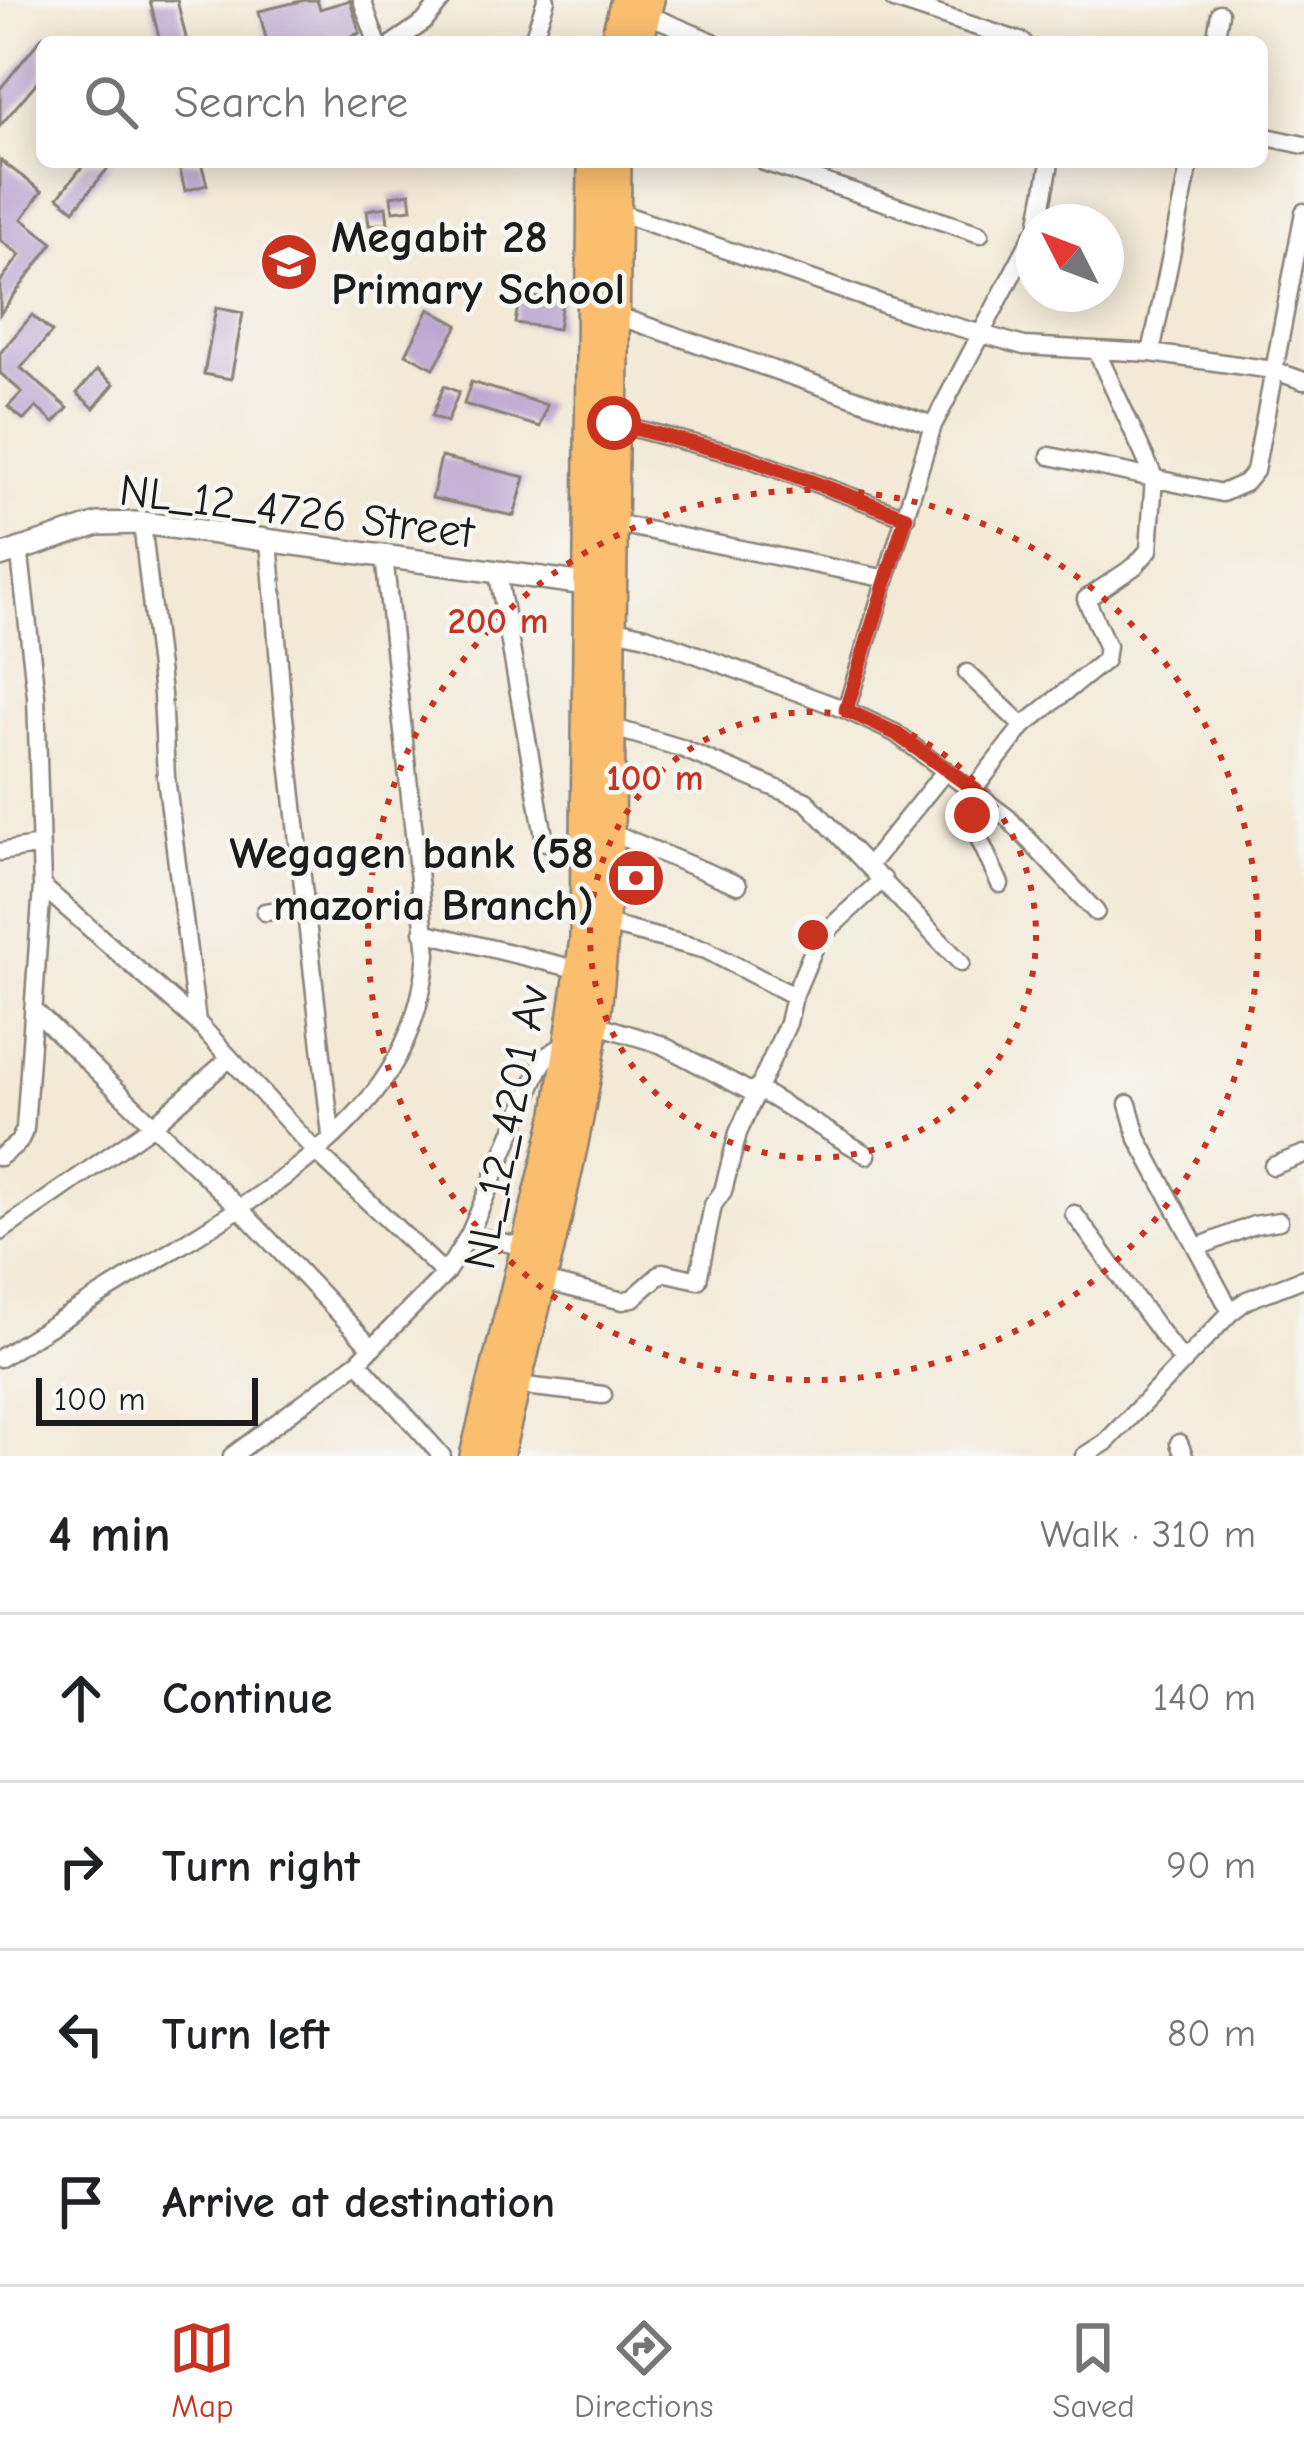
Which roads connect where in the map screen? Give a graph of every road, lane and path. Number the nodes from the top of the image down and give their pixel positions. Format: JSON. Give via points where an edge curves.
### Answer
{"nodes":[{"id":1,"x":362,"y":0,"type":"edge"},
{"id":2,"x":442,"y":0,"type":"edge"},
{"id":3,"x":546,"y":0,"type":"edge"},
{"id":4,"x":894,"y":0,"type":"edge"},
{"id":5,"x":640,"y":4,"type":"edge"},
{"id":6,"x":1220,"y":13,"type":"dead end"},
{"id":7,"x":375,"y":36,"type":"edge"},
{"id":8,"x":404,"y":36,"type":"edge"},
{"id":9,"x":534,"y":36,"type":"edge"},
{"id":10,"x":618,"y":36,"type":"edge"},
{"id":11,"x":639,"y":36,"type":"edge"},
{"id":12,"x":701,"y":36,"type":"edge"},
{"id":13,"x":1005,"y":36,"type":"edge"},
{"id":14,"x":1216,"y":36,"type":"edge"},
{"id":15,"x":1268,"y":137,"type":"edge"},
{"id":16,"x":1304,"y":145,"type":"edge"},
{"id":17,"x":592,"y":168,"type":"edge"},
{"id":18,"x":617,"y":168,"type":"edge"},
{"id":19,"x":782,"y":168,"type":"edge"},
{"id":20,"x":1050,"y":168,"type":"edge"},
{"id":21,"x":1189,"y":168,"type":"edge"},
{"id":22,"x":1043,"y":204,"type":"edge"},
{"id":23,"x":617,"y":212,"type":"junction"},
{"id":24,"x":1304,"y":212,"type":"edge"},
{"id":25,"x":980,"y":234,"type":"dead end"},
{"id":26,"x":1300,"y":253,"type":"edge"},
{"id":27,"x":1016,"y":268,"type":"edge"},
{"id":28,"x":615,"y":315,"type":"junction"},
{"id":29,"x":982,"y":334,"type":"junction"},
{"id":30,"x":1096,"y":350,"type":"junction"},
{"id":31,"x":1151,"y":352,"type":"junction"},
{"id":32,"x":1273,"y":370,"type":"junction"},
{"id":33,"x":1304,"y":381,"type":"edge"},
{"id":34,"x":614,"y":423,"type":"junction"},
{"id":35,"x":933,"y":425,"type":"junction"},
{"id":36,"x":1050,"y":457,"type":"dead end"},
{"id":37,"x":1154,"y":476,"type":"junction"},
{"id":38,"x":906,"y":517,"type":"junction"},
{"id":39,"x":142,"y":523,"type":"junction"},
{"id":40,"x":613,"y":523,"type":"junction"},
{"id":41,"x":269,"y":541,"type":"junction"},
{"id":42,"x":10,"y":551,"type":"edge"},
{"id":43,"x":384,"y":556,"type":"junction"},
{"id":44,"x":497,"y":574,"type":"junction"},
{"id":45,"x":887,"y":579,"type":"junction"},
{"id":46,"x":601,"y":586,"type":"junction"},
{"id":47,"x":611,"y":628,"type":"junction"},
{"id":48,"x":967,"y":673,"type":"dead end"},
{"id":49,"x":846,"y":710,"type":"junction"},
{"id":50,"x":1023,"y":726,"type":"junction"},
{"id":51,"x":611,"y":727,"type":"junction"},
{"id":52,"x":946,"y":770,"type":"junction"},
{"id":53,"x":979,"y":793,"type":"junction"},
{"id":54,"x":610,"y":832,"type":"junction"},
{"id":55,"x":545,"y":842,"type":"dead end"},
{"id":56,"x":40,"y":845,"type":"junction"},
{"id":57,"x":0,"y":851,"type":"edge"},
{"id":58,"x":869,"y":864,"type":"junction"},
{"id":59,"x":883,"y":879,"type":"junction"},
{"id":60,"x":738,"y":884,"type":"dead end"},
{"id":61,"x":1000,"y":884,"type":"dead end"},
{"id":62,"x":42,"y":886,"type":"junction"},
{"id":63,"x":304,"y":907,"type":"junction"},
{"id":64,"x":265,"y":912,"type":"dead end"},
{"id":65,"x":1096,"y":912,"type":"dead end"},
{"id":66,"x":605,"y":924,"type":"junction"},
{"id":67,"x":423,"y":932,"type":"junction"},
{"id":68,"x":961,"y":962,"type":"dead end"},
{"id":69,"x":580,"y":970,"type":"junction"},
{"id":70,"x":794,"y":996,"type":"junction"},
{"id":71,"x":33,"y":1009,"type":"junction"},
{"id":72,"x":197,"y":1022,"type":"junction"},
{"id":73,"x":595,"y":1024,"type":"junction"},
{"id":74,"x":568,"y":1042,"type":"junction"},
{"id":75,"x":230,"y":1058,"type":"junction"},
{"id":76,"x":754,"y":1090,"type":"junction"},
{"id":77,"x":1128,"y":1104,"type":"dead end"},
{"id":78,"x":152,"y":1126,"type":"junction"},
{"id":79,"x":331,"y":1135,"type":"junction"},
{"id":80,"x":316,"y":1152,"type":"junction"},
{"id":81,"x":1304,"y":1154,"type":"edge"},
{"id":82,"x":867,"y":1155,"type":"dead end"},
{"id":83,"x":0,"y":1157,"type":"edge"},
{"id":84,"x":1273,"y":1166,"type":"dead end"},
{"id":85,"x":240,"y":1209,"type":"junction"},
{"id":86,"x":1074,"y":1214,"type":"dead end"},
{"id":87,"x":1279,"y":1221,"type":"dead end"},
{"id":88,"x":0,"y":1232,"type":"edge"},
{"id":89,"x":469,"y":1235,"type":"junction"},
{"id":90,"x":526,"y":1247,"type":"junction"},
{"id":91,"x":1198,"y":1247,"type":"junction"},
{"id":92,"x":446,"y":1274,"type":"junction"},
{"id":93,"x":1304,"y":1278,"type":"edge"},
{"id":94,"x":540,"y":1280,"type":"junction"},
{"id":95,"x":1231,"y":1312,"type":"junction"},
{"id":96,"x":373,"y":1348,"type":"junction"},
{"id":97,"x":0,"y":1358,"type":"edge"},
{"id":98,"x":358,"y":1362,"type":"junction"},
{"id":99,"x":1184,"y":1362,"type":"junction"},
{"id":100,"x":516,"y":1384,"type":"junction"},
{"id":101,"x":603,"y":1395,"type":"dead end"},
{"id":102,"x":232,"y":1456,"type":"edge"},
{"id":103,"x":442,"y":1456,"type":"edge"},
{"id":104,"x":474,"y":1456,"type":"edge"},
{"id":105,"x":499,"y":1456,"type":"edge"},
{"id":106,"x":1084,"y":1456,"type":"edge"}],
"edges":[{"from":1,"to":7,"type":"street"},
{"from":2,"to":8,"type":"street"},
{"from":3,"to":9,"type":"street"},
{"from":4,"to":13,"type":"street"},
{"from":5,"to":10,"type":"main road"},
{"from":5,"to":11,"type":"main road"},
{"from":5,"to":12,"type":"street"},
{"from":6,"to":14,"type":"street"},
{"from":15,"to":16,"type":"street"},
{"from":17,"to":46,"type":"main road","name":"NL_12_4201 Av"},
{"from":18,"to":23,"type":"main road","name":"NL_12_4201 Av"},
{"from":19,"to":25,"type":"street"},
{"from":20,"to":22,"type":"street"},
{"from":21,"to":31,"type":"street"},
{"from":23,"to":28,"type":"main road","name":"NL_12_4201 Av"},
{"from":23,"to":29,"type":"street"},
{"from":24,"to":26,"type":"street"},
{"from":26,"to":32,"type":"street"},
{"from":27,"to":29,"type":"street"},
{"from":28,"to":34,"type":"main road","name":"NL_12_4201 Av"},
{"from":28,"to":35,"type":"street"},
{"from":29,"to":30,"type":"street","via":[[1024,346]]},
{"from":29,"to":35,"type":"street"},
{"from":30,"to":31,"type":"street"},
{"from":30,"to":37,"type":"street"},
{"from":31,"to":32,"type":"street"},
{"from":32,"to":33,"type":"street"},
{"from":32,"to":37,"type":"street","via":[[1255,471],[1245,483],[1222,494]]},
{"from":34,"to":38,"type":"street","via":[[745,457]]},
{"from":34,"to":40,"type":"main road","name":"NL_12_4201 Av"},
{"from":35,"to":38,"type":"street"},
{"from":36,"to":37,"type":"street"},
{"from":37,"to":50,"type":"street","via":[[1148,550],[1086,599],[1107,646],[1105,660]]},
{"from":38,"to":45,"type":"street"},
{"from":39,"to":41,"type":"street","name":"NL_12_4726 Street"},
{"from":39,"to":42,"type":"street","name":"NL_12_4726 Street","via":[[98,524]]},
{"from":39,"to":72,"type":"street"},
{"from":40,"to":45,"type":"street"},
{"from":40,"to":46,"type":"main road","name":"NL_12_4201 Av"},
{"from":41,"to":43,"type":"street","name":"NL_12_4726 Street"},
{"from":41,"to":63,"type":"street"},
{"from":42,"to":56,"type":"street","via":[[36,696]]},
{"from":43,"to":44,"type":"street","name":"NL_12_4726 Street"},
{"from":43,"to":67,"type":"street"},
{"from":44,"to":46,"type":"street","name":"NL_12_4726 Street"},
{"from":44,"to":55,"type":"street"},
{"from":45,"to":49,"type":"street"},
{"from":46,"to":47,"type":"main road","name":"NL_12_4201 Av"},
{"from":46,"to":69,"type":"main road","name":"NL_12_4201 Av"},
{"from":47,"to":49,"type":"street"},
{"from":47,"to":51,"type":"main road","name":"NL_12_4201 Av"},
{"from":48,"to":50,"type":"street"},
{"from":49,"to":52,"type":"street"},
{"from":50,"to":53,"type":"street"},
{"from":51,"to":54,"type":"main road","name":"NL_12_4201 Av"},
{"from":51,"to":58,"type":"street","via":[[789,791]]},
{"from":52,"to":53,"type":"street"},
{"from":52,"to":58,"type":"street"},
{"from":53,"to":61,"type":"street","via":[[971,821]]},
{"from":53,"to":65,"type":"street"},
{"from":54,"to":60,"type":"street"},
{"from":54,"to":66,"type":"main road","name":"NL_12_4201 Av"},
{"from":56,"to":57,"type":"street"},
{"from":56,"to":62,"type":"street"},
{"from":58,"to":59,"type":"street"},
{"from":59,"to":68,"type":"street"},
{"from":59,"to":70,"type":"street","via":[[818,939]]},
{"from":62,"to":71,"type":"street"},
{"from":62,"to":72,"type":"street"},
{"from":63,"to":64,"type":"street"},
{"from":63,"to":79,"type":"street"},
{"from":66,"to":70,"type":"street","via":[[706,950]]},
{"from":66,"to":73,"type":"main road","name":"NL_12_4201 Av"},
{"from":67,"to":69,"type":"street"},
{"from":67,"to":79,"type":"street","via":[[425,978],[404,1046],[363,1106]]},
{"from":69,"to":74,"type":"main road","name":"NL_12_4201 Av"},
{"from":70,"to":76,"type":"street"},
{"from":71,"to":78,"type":"street"},
{"from":71,"to":83,"type":"street","via":[[25,1129]]},
{"from":72,"to":75,"type":"street"},
{"from":73,"to":76,"type":"street","via":[[660,1044]]},
{"from":73,"to":94,"type":"main road","name":"NL_12_4201 Av"},
{"from":74,"to":89,"type":"street","via":[[538,1070]]},
{"from":74,"to":90,"type":"main road","name":"NL_12_4201 Av"},
{"from":75,"to":78,"type":"street"},
{"from":75,"to":80,"type":"street"},
{"from":76,"to":82,"type":"street"},
{"from":76,"to":94,"type":"street","via":[[713,1205],[698,1280],[663,1272],[623,1301]]},
{"from":77,"to":91,"type":"street"},
{"from":78,"to":85,"type":"street"},
{"from":78,"to":88,"type":"street"},
{"from":79,"to":80,"type":"street"},
{"from":80,"to":85,"type":"street"},
{"from":80,"to":92,"type":"street"},
{"from":81,"to":84,"type":"street"},
{"from":85,"to":96,"type":"street"},
{"from":85,"to":97,"type":"street"},
{"from":86,"to":99,"type":"street"},
{"from":87,"to":91,"type":"street"},
{"from":89,"to":90,"type":"street"},
{"from":89,"to":92,"type":"street"},
{"from":90,"to":104,"type":"main road","name":"NL_12_4201 Av"},
{"from":91,"to":95,"type":"street"},
{"from":92,"to":96,"type":"street"},
{"from":93,"to":95,"type":"street"},
{"from":94,"to":100,"type":"main road","name":"NL_12_4201 Av"},
{"from":95,"to":99,"type":"street"},
{"from":96,"to":98,"type":"street"},
{"from":98,"to":102,"type":"street"},
{"from":98,"to":103,"type":"street"},
{"from":99,"to":106,"type":"street"},
{"from":100,"to":101,"type":"street"},
{"from":100,"to":105,"type":"main road","name":"NL_12_4201 Av"}]}
